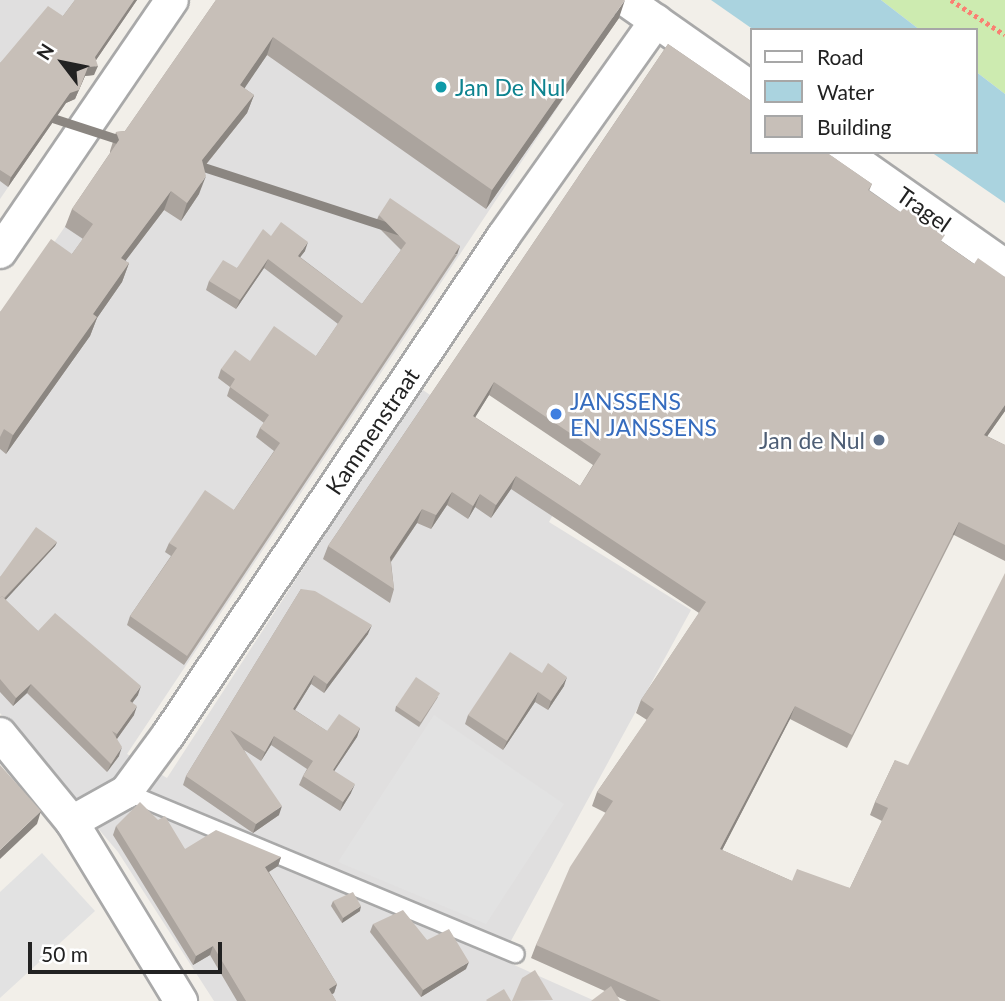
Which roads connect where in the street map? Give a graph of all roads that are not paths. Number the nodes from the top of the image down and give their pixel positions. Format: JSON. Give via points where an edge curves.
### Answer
{"nodes":[{"id":1,"x":172,"y":0,"type":"edge"},
{"id":2,"x":626,"y":0,"type":"edge"},
{"id":3,"x":656,"y":21,"type":"junction"},
{"id":4,"x":750,"y":87,"type":"edge"},
{"id":5,"x":846,"y":154,"type":"edge"},
{"id":6,"x":11,"y":212,"type":"edge"},
{"id":7,"x":0,"y":252,"type":"edge"},
{"id":8,"x":1005,"y":266,"type":"edge"},
{"id":9,"x":0,"y":734,"type":"edge"},
{"id":10,"x":125,"y":792,"type":"junction"},
{"id":11,"x":72,"y":822,"type":"junction"},
{"id":12,"x":516,"y":954,"type":"dead end"},
{"id":13,"x":181,"y":1001,"type":"edge"}],
"edges":[{"from":1,"to":6,"type":"street"},
{"from":2,"to":3,"type":"street"},
{"from":3,"to":4,"type":"street"},
{"from":3,"to":10,"type":"street","name":"Kammenstraat"},
{"from":5,"to":8,"type":"street","name":"Tragel"},
{"from":6,"to":7,"type":"street"},
{"from":9,"to":11,"type":"street"},
{"from":10,"to":11,"type":"street","name":"Kammenstraat"},
{"from":10,"to":12,"type":"lane"},
{"from":11,"to":13,"type":"street"}]}
